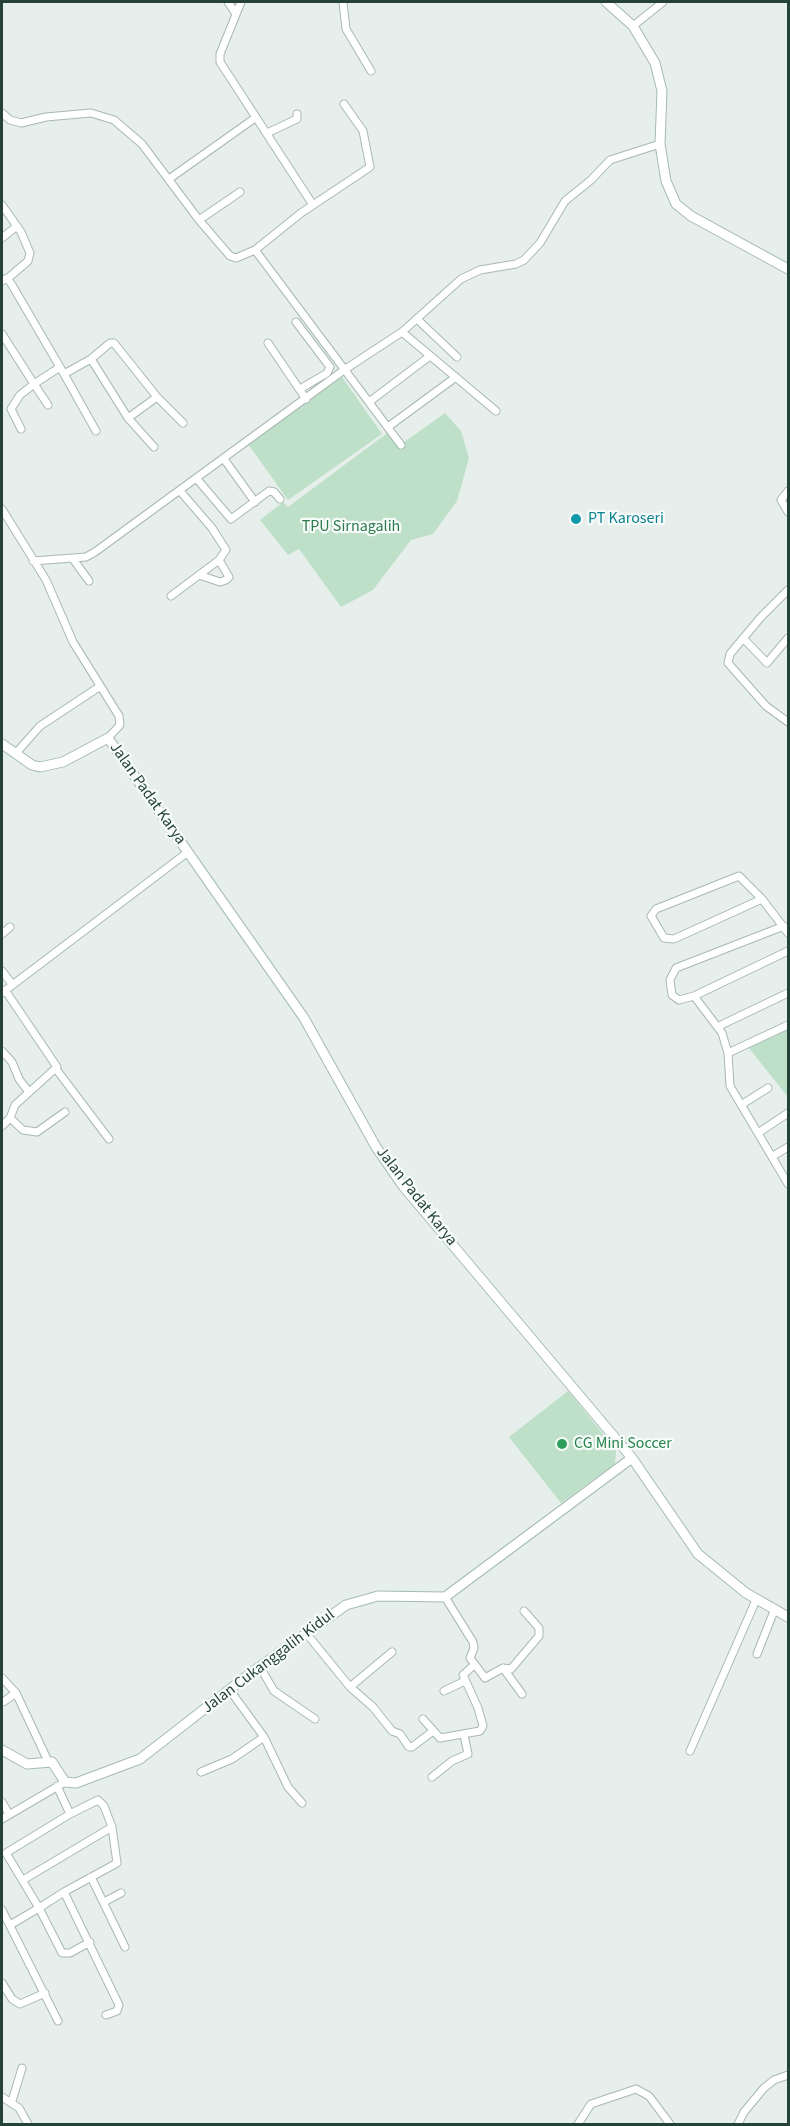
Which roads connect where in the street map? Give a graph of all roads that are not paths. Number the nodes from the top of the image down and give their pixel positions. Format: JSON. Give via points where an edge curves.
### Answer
{"nodes":[{"id":1,"x":228,"y":2,"type":"edge"},
{"id":2,"x":242,"y":2,"type":"edge"},
{"id":3,"x":344,"y":2,"type":"edge"},
{"id":4,"x":606,"y":2,"type":"edge"},
{"id":5,"x":663,"y":2,"type":"edge"},
{"id":6,"x":236,"y":14,"type":"junction"},
{"id":7,"x":633,"y":26,"type":"junction"},
{"id":8,"x":370,"y":71,"type":"dead end"},
{"id":9,"x":344,"y":104,"type":"dead end"},
{"id":10,"x":2,"y":113,"type":"edge"},
{"id":11,"x":297,"y":114,"type":"dead end"},
{"id":12,"x":255,"y":118,"type":"junction"},
{"id":13,"x":267,"y":133,"type":"junction"},
{"id":14,"x":660,"y":144,"type":"junction"},
{"id":15,"x":169,"y":179,"type":"junction"},
{"id":16,"x":240,"y":192,"type":"dead end"},
{"id":17,"x":2,"y":205,"type":"edge"},
{"id":18,"x":313,"y":205,"type":"junction"},
{"id":19,"x":199,"y":220,"type":"junction"},
{"id":20,"x":17,"y":226,"type":"junction"},
{"id":21,"x":2,"y":238,"type":"edge"},
{"id":22,"x":255,"y":250,"type":"junction"},
{"id":23,"x":789,"y":269,"type":"edge"},
{"id":24,"x":4,"y":280,"type":"edge"},
{"id":25,"x":418,"y":320,"type":"junction"},
{"id":26,"x":296,"y":322,"type":"dead end"},
{"id":27,"x":402,"y":332,"type":"junction"},
{"id":28,"x":2,"y":334,"type":"edge"},
{"id":29,"x":268,"y":343,"type":"dead end"},
{"id":30,"x":430,"y":356,"type":"junction"},
{"id":31,"x":457,"y":357,"type":"dead end"},
{"id":32,"x":91,"y":359,"type":"junction"},
{"id":33,"x":60,"y":367,"type":"junction"},
{"id":34,"x":344,"y":370,"type":"junction"},
{"id":35,"x":64,"y":374,"type":"junction"},
{"id":36,"x":456,"y":377,"type":"junction"},
{"id":37,"x":34,"y":384,"type":"junction"},
{"id":38,"x":300,"y":389,"type":"junction"},
{"id":39,"x":157,"y":398,"type":"junction"},
{"id":40,"x":306,"y":399,"type":"junction"},
{"id":41,"x":369,"y":402,"type":"junction"},
{"id":42,"x":48,"y":405,"type":"dead end"},
{"id":43,"x":496,"y":411,"type":"dead end"},
{"id":44,"x":128,"y":418,"type":"junction"},
{"id":45,"x":183,"y":423,"type":"dead end"},
{"id":46,"x":388,"y":428,"type":"junction"},
{"id":47,"x":21,"y":429,"type":"dead end"},
{"id":48,"x":96,"y":431,"type":"dead end"},
{"id":49,"x":401,"y":445,"type":"dead end"},
{"id":50,"x":154,"y":447,"type":"dead end"},
{"id":51,"x":224,"y":459,"type":"junction"},
{"id":52,"x":197,"y":479,"type":"junction"},
{"id":53,"x":789,"y":490,"type":"edge"},
{"id":54,"x":180,"y":491,"type":"junction"},
{"id":55,"x":280,"y":499,"type":"dead end"},
{"id":56,"x":255,"y":502,"type":"junction"},
{"id":57,"x":2,"y":509,"type":"edge"},
{"id":58,"x":789,"y":512,"type":"edge"},
{"id":59,"x":73,"y":559,"type":"junction"},
{"id":60,"x":219,"y":560,"type":"junction"},
{"id":61,"x":33,"y":561,"type":"junction"},
{"id":62,"x":199,"y":575,"type":"junction"},
{"id":63,"x":89,"y":581,"type":"dead end"},
{"id":64,"x":789,"y":590,"type":"edge"},
{"id":65,"x":171,"y":596,"type":"dead end"},
{"id":66,"x":789,"y":638,"type":"edge"},
{"id":67,"x":743,"y":639,"type":"junction"},
{"id":68,"x":99,"y":687,"type":"junction"},
{"id":69,"x":789,"y":722,"type":"edge"},
{"id":70,"x":108,"y":738,"type":"junction"},
{"id":71,"x":2,"y":744,"type":"edge"},
{"id":72,"x":16,"y":753,"type":"junction"},
{"id":73,"x":188,"y":852,"type":"junction"},
{"id":74,"x":762,"y":899,"type":"junction"},
{"id":75,"x":10,"y":927,"type":"dead end"},
{"id":76,"x":786,"y":929,"type":"edge"},
{"id":77,"x":2,"y":934,"type":"edge"},
{"id":78,"x":789,"y":951,"type":"edge"},
{"id":79,"x":2,"y":971,"type":"edge"},
{"id":80,"x":12,"y":984,"type":"junction"},
{"id":81,"x":3,"y":991,"type":"edge"},
{"id":82,"x":789,"y":993,"type":"edge"},
{"id":83,"x":694,"y":996,"type":"junction"},
{"id":84,"x":789,"y":1025,"type":"edge"},
{"id":85,"x":719,"y":1026,"type":"junction"},
{"id":86,"x":2,"y":1051,"type":"edge"},
{"id":87,"x":728,"y":1053,"type":"junction"},
{"id":88,"x":56,"y":1069,"type":"junction"},
{"id":89,"x":768,"y":1088,"type":"dead end"},
{"id":90,"x":28,"y":1091,"type":"junction"},
{"id":91,"x":741,"y":1105,"type":"junction"},
{"id":92,"x":65,"y":1112,"type":"dead end"},
{"id":93,"x":789,"y":1113,"type":"edge"},
{"id":94,"x":10,"y":1118,"type":"junction"},
{"id":95,"x":2,"y":1126,"type":"edge"},
{"id":96,"x":758,"y":1133,"type":"junction"},
{"id":97,"x":110,"y":1139,"type":"dead end"},
{"id":98,"x":789,"y":1147,"type":"edge"},
{"id":99,"x":773,"y":1156,"type":"junction"},
{"id":100,"x":789,"y":1184,"type":"edge"},
{"id":101,"x":632,"y":1458,"type":"junction"},
{"id":102,"x":445,"y":1597,"type":"junction"},
{"id":103,"x":756,"y":1600,"type":"junction"},
{"id":104,"x":524,"y":1611,"type":"dead end"},
{"id":105,"x":774,"y":1611,"type":"junction"},
{"id":106,"x":789,"y":1617,"type":"edge"},
{"id":107,"x":306,"y":1633,"type":"junction"},
{"id":108,"x":392,"y":1652,"type":"dead end"},
{"id":109,"x":757,"y":1654,"type":"dead end"},
{"id":110,"x":474,"y":1665,"type":"junction"},
{"id":111,"x":260,"y":1667,"type":"junction"},
{"id":112,"x":503,"y":1668,"type":"junction"},
{"id":113,"x":2,"y":1678,"type":"edge"},
{"id":114,"x":465,"y":1682,"type":"junction"},
{"id":115,"x":350,"y":1687,"type":"junction"},
{"id":116,"x":229,"y":1689,"type":"junction"},
{"id":117,"x":444,"y":1691,"type":"dead end"},
{"id":118,"x":16,"y":1693,"type":"junction"},
{"id":119,"x":522,"y":1694,"type":"dead end"},
{"id":120,"x":3,"y":1702,"type":"edge"},
{"id":121,"x":315,"y":1719,"type":"dead end"},
{"id":122,"x":423,"y":1719,"type":"dead end"},
{"id":123,"x":433,"y":1731,"type":"junction"},
{"id":124,"x":464,"y":1735,"type":"junction"},
{"id":125,"x":264,"y":1737,"type":"junction"},
{"id":126,"x":2,"y":1750,"type":"edge"},
{"id":127,"x":690,"y":1751,"type":"dead end"},
{"id":128,"x":48,"y":1761,"type":"junction"},
{"id":129,"x":201,"y":1772,"type":"dead end"},
{"id":130,"x":432,"y":1777,"type":"dead end"},
{"id":131,"x":61,"y":1784,"type":"junction"},
{"id":132,"x":2,"y":1802,"type":"edge"},
{"id":133,"x":302,"y":1803,"type":"dead end"},
{"id":134,"x":9,"y":1814,"type":"junction"},
{"id":135,"x":70,"y":1814,"type":"junction"},
{"id":136,"x":2,"y":1819,"type":"edge"},
{"id":137,"x":112,"y":1827,"type":"junction"},
{"id":138,"x":2,"y":1846,"type":"edge"},
{"id":139,"x":6,"y":1853,"type":"junction"},
{"id":140,"x":92,"y":1877,"type":"junction"},
{"id":141,"x":23,"y":1880,"type":"junction"},
{"id":142,"x":64,"y":1892,"type":"junction"},
{"id":143,"x":121,"y":1893,"type":"dead end"},
{"id":144,"x":104,"y":1902,"type":"junction"},
{"id":145,"x":39,"y":1908,"type":"junction"},
{"id":146,"x":2,"y":1910,"type":"edge"},
{"id":147,"x":10,"y":1925,"type":"junction"},
{"id":148,"x":90,"y":1942,"type":"junction"},
{"id":149,"x":125,"y":1947,"type":"dead end"},
{"id":150,"x":2,"y":1983,"type":"edge"},
{"id":151,"x":45,"y":1993,"type":"junction"},
{"id":152,"x":106,"y":2015,"type":"dead end"},
{"id":153,"x":58,"y":2021,"type":"dead end"},
{"id":154,"x":22,"y":2068,"type":"dead end"},
{"id":155,"x":789,"y":2075,"type":"edge"},
{"id":156,"x":2,"y":2097,"type":"edge"},
{"id":157,"x":12,"y":2101,"type":"junction"},
{"id":158,"x":28,"y":2124,"type":"edge"},
{"id":159,"x":578,"y":2124,"type":"edge"},
{"id":160,"x":670,"y":2124,"type":"edge"},
{"id":161,"x":738,"y":2124,"type":"edge"}],
"edges":[{"from":1,"to":6,"type":"street"},
{"from":2,"to":6,"type":"street"},
{"from":3,"to":8,"type":"street","via":[[346,29]]},
{"from":4,"to":7,"type":"street"},
{"from":5,"to":7,"type":"street"},
{"from":6,"to":12,"type":"street","via":[[219,58]]},
{"from":7,"to":14,"type":"street","via":[[649,50],[660,78]]},
{"from":9,"to":18,"type":"street","via":[[363,130],[370,167]]},
{"from":10,"to":15,"type":"street","via":[[21,123],[85,113],[114,120],[142,144]]},
{"from":11,"to":13,"type":"street","via":[[297,119]]},
{"from":12,"to":13,"type":"street"},
{"from":12,"to":15,"type":"street"},
{"from":13,"to":18,"type":"street"},
{"from":14,"to":23,"type":"street","via":[[666,181],[679,207]]},
{"from":14,"to":25,"type":"street","via":[[610,160],[565,201],[540,243],[524,260],[480,270],[461,279]]},
{"from":15,"to":19,"type":"street"},
{"from":16,"to":19,"type":"street"},
{"from":17,"to":20,"type":"street"},
{"from":18,"to":22,"type":"street"},
{"from":19,"to":22,"type":"street","via":[[233,258]]},
{"from":20,"to":21,"type":"street"},
{"from":20,"to":24,"type":"street","via":[[30,257]]},
{"from":22,"to":34,"type":"street"},
{"from":24,"to":33,"type":"street"},
{"from":25,"to":27,"type":"street"},
{"from":25,"to":31,"type":"street"},
{"from":26,"to":38,"type":"street","via":[[330,367],[327,373]]},
{"from":27,"to":30,"type":"street"},
{"from":27,"to":34,"type":"street"},
{"from":28,"to":37,"type":"street"},
{"from":29,"to":38,"type":"street"},
{"from":30,"to":36,"type":"street"},
{"from":30,"to":41,"type":"street"},
{"from":32,"to":35,"type":"street"},
{"from":32,"to":39,"type":"street","via":[[114,343]]},
{"from":32,"to":44,"type":"street"},
{"from":33,"to":35,"type":"street"},
{"from":33,"to":37,"type":"street"},
{"from":34,"to":40,"type":"street"},
{"from":34,"to":41,"type":"street"},
{"from":35,"to":48,"type":"street"},
{"from":36,"to":43,"type":"street"},
{"from":36,"to":46,"type":"street"},
{"from":37,"to":42,"type":"street"},
{"from":37,"to":47,"type":"street","via":[[11,409]]},
{"from":38,"to":40,"type":"street"},
{"from":39,"to":44,"type":"street"},
{"from":39,"to":45,"type":"street"},
{"from":40,"to":51,"type":"street"},
{"from":41,"to":46,"type":"street"},
{"from":44,"to":50,"type":"street"},
{"from":46,"to":49,"type":"street"},
{"from":51,"to":52,"type":"street"},
{"from":51,"to":56,"type":"street"},
{"from":52,"to":54,"type":"street"},
{"from":52,"to":56,"type":"street","via":[[231,519]]},
{"from":53,"to":58,"type":"street","via":[[781,500]]},
{"from":54,"to":59,"type":"street","via":[[95,552]]},
{"from":54,"to":60,"type":"street","via":[[223,544],[226,550]]},
{"from":55,"to":56,"type":"street","via":[[270,491]]},
{"from":57,"to":61,"type":"street"},
{"from":59,"to":61,"type":"street"},
{"from":59,"to":63,"type":"street"},
{"from":60,"to":62,"type":"street"},
{"from":60,"to":62,"type":"street","via":[[229,577],[226,580],[220,582]]},
{"from":61,"to":68,"type":"street"},
{"from":62,"to":65,"type":"street"},
{"from":64,"to":67,"type":"street"},
{"from":66,"to":67,"type":"street","via":[[767,663]]},
{"from":67,"to":69,"type":"street","via":[[730,654],[728,663],[766,706]]},
{"from":68,"to":70,"type":"street","via":[[120,721]]},
{"from":68,"to":72,"type":"street","via":[[40,726]]},
{"from":70,"to":72,"type":"street","name":"Jalan Padat Karya","via":[[63,762],[40,767]]},
{"from":70,"to":73,"type":"street","name":"Jalan Padat Karya"},
{"from":71,"to":72,"type":"street","name":"Jalan Padat Karya"},
{"from":73,"to":80,"type":"street"},
{"from":73,"to":101,"type":"street","name":"Jalan Padat Karya","via":[[304,1018],[388,1165]]},
{"from":74,"to":74,"type":"street","via":[[737,875],[656,909],[651,916],[664,938],[674,939]]},
{"from":74,"to":76,"type":"street"},
{"from":75,"to":77,"type":"street"},
{"from":76,"to":83,"type":"street","via":[[676,968],[670,980],[672,995],[680,1000]]},
{"from":78,"to":83,"type":"street"},
{"from":79,"to":80,"type":"street"},
{"from":80,"to":81,"type":"street"},
{"from":81,"to":88,"type":"street"},
{"from":82,"to":85,"type":"street"},
{"from":83,"to":85,"type":"street"},
{"from":84,"to":87,"type":"street"},
{"from":85,"to":87,"type":"street"},
{"from":86,"to":90,"type":"street"},
{"from":87,"to":91,"type":"street","via":[[728,1075]]},
{"from":88,"to":90,"type":"street"},
{"from":88,"to":97,"type":"street"},
{"from":89,"to":91,"type":"street"},
{"from":90,"to":94,"type":"street","via":[[15,1105]]},
{"from":91,"to":96,"type":"street"},
{"from":92,"to":94,"type":"street","via":[[37,1132],[23,1130]]},
{"from":93,"to":96,"type":"street"},
{"from":94,"to":95,"type":"street"},
{"from":96,"to":99,"type":"street"},
{"from":98,"to":99,"type":"street"},
{"from":99,"to":100,"type":"street"},
{"from":101,"to":102,"type":"street"},
{"from":101,"to":103,"type":"street","name":"Jalan Padat Karya","via":[[698,1554]]},
{"from":102,"to":107,"type":"street","name":"Jalan Cukanggalih Kidul","via":[[396,1595],[365,1599],[346,1605]]},
{"from":102,"to":110,"type":"street","via":[[473,1642],[470,1658]]},
{"from":103,"to":105,"type":"street","name":"Jalan Padat Karya"},
{"from":103,"to":127,"type":"street"},
{"from":104,"to":112,"type":"street","via":[[541,1632],[511,1669]]},
{"from":105,"to":106,"type":"street","name":"Jalan Padat Karya"},
{"from":105,"to":109,"type":"street"},
{"from":107,"to":111,"type":"street","name":"Jalan Cukanggalih Kidul"},
{"from":107,"to":115,"type":"street"},
{"from":108,"to":115,"type":"street"},
{"from":110,"to":112,"type":"street","via":[[485,1678]]},
{"from":110,"to":114,"type":"street","via":[[464,1672]]},
{"from":111,"to":116,"type":"street","name":"Jalan Cukanggalih Kidul"},
{"from":111,"to":121,"type":"street","via":[[274,1691]]},
{"from":112,"to":119,"type":"street"},
{"from":113,"to":118,"type":"street"},
{"from":114,"to":117,"type":"street"},
{"from":114,"to":124,"type":"street","via":[[483,1726],[477,1733]]},
{"from":115,"to":123,"type":"street","via":[[409,1747]]},
{"from":116,"to":125,"type":"street"},
{"from":116,"to":131,"type":"street","name":"Jalan Cukanggalih Kidul","via":[[140,1759],[100,1772],[82,1783]]},
{"from":118,"to":120,"type":"street"},
{"from":118,"to":128,"type":"street"},
{"from":122,"to":123,"type":"street"},
{"from":123,"to":124,"type":"street","via":[[442,1739]]},
{"from":124,"to":130,"type":"street","via":[[468,1754]]},
{"from":125,"to":129,"type":"street","via":[[232,1759]]},
{"from":125,"to":133,"type":"street","via":[[288,1787]]},
{"from":126,"to":128,"type":"street","via":[[27,1764]]},
{"from":128,"to":131,"type":"street"},
{"from":131,"to":134,"type":"street"},
{"from":131,"to":135,"type":"street"},
{"from":132,"to":134,"type":"street"},
{"from":134,"to":136,"type":"street"},
{"from":135,"to":137,"type":"street","via":[[98,1800]]},
{"from":135,"to":139,"type":"street"},
{"from":137,"to":140,"type":"street","via":[[117,1863]]},
{"from":137,"to":141,"type":"street"},
{"from":138,"to":139,"type":"street"},
{"from":139,"to":141,"type":"street"},
{"from":140,"to":142,"type":"street"},
{"from":140,"to":144,"type":"street"},
{"from":141,"to":145,"type":"street"},
{"from":142,"to":145,"type":"street"},
{"from":142,"to":148,"type":"street"},
{"from":143,"to":144,"type":"street"},
{"from":144,"to":149,"type":"street"},
{"from":145,"to":147,"type":"street"},
{"from":145,"to":148,"type":"street","via":[[62,1953]]},
{"from":146,"to":147,"type":"street"},
{"from":147,"to":151,"type":"street"},
{"from":148,"to":152,"type":"street","via":[[119,2005],[117,2011]]},
{"from":150,"to":151,"type":"street","via":[[20,2004]]},
{"from":151,"to":153,"type":"street"},
{"from":154,"to":157,"type":"street"},
{"from":155,"to":161,"type":"street","via":[[764,2088]]},
{"from":156,"to":157,"type":"street"},
{"from":157,"to":158,"type":"street"},
{"from":159,"to":160,"type":"street","via":[[591,2104],[636,2089],[649,2096]]}]}
